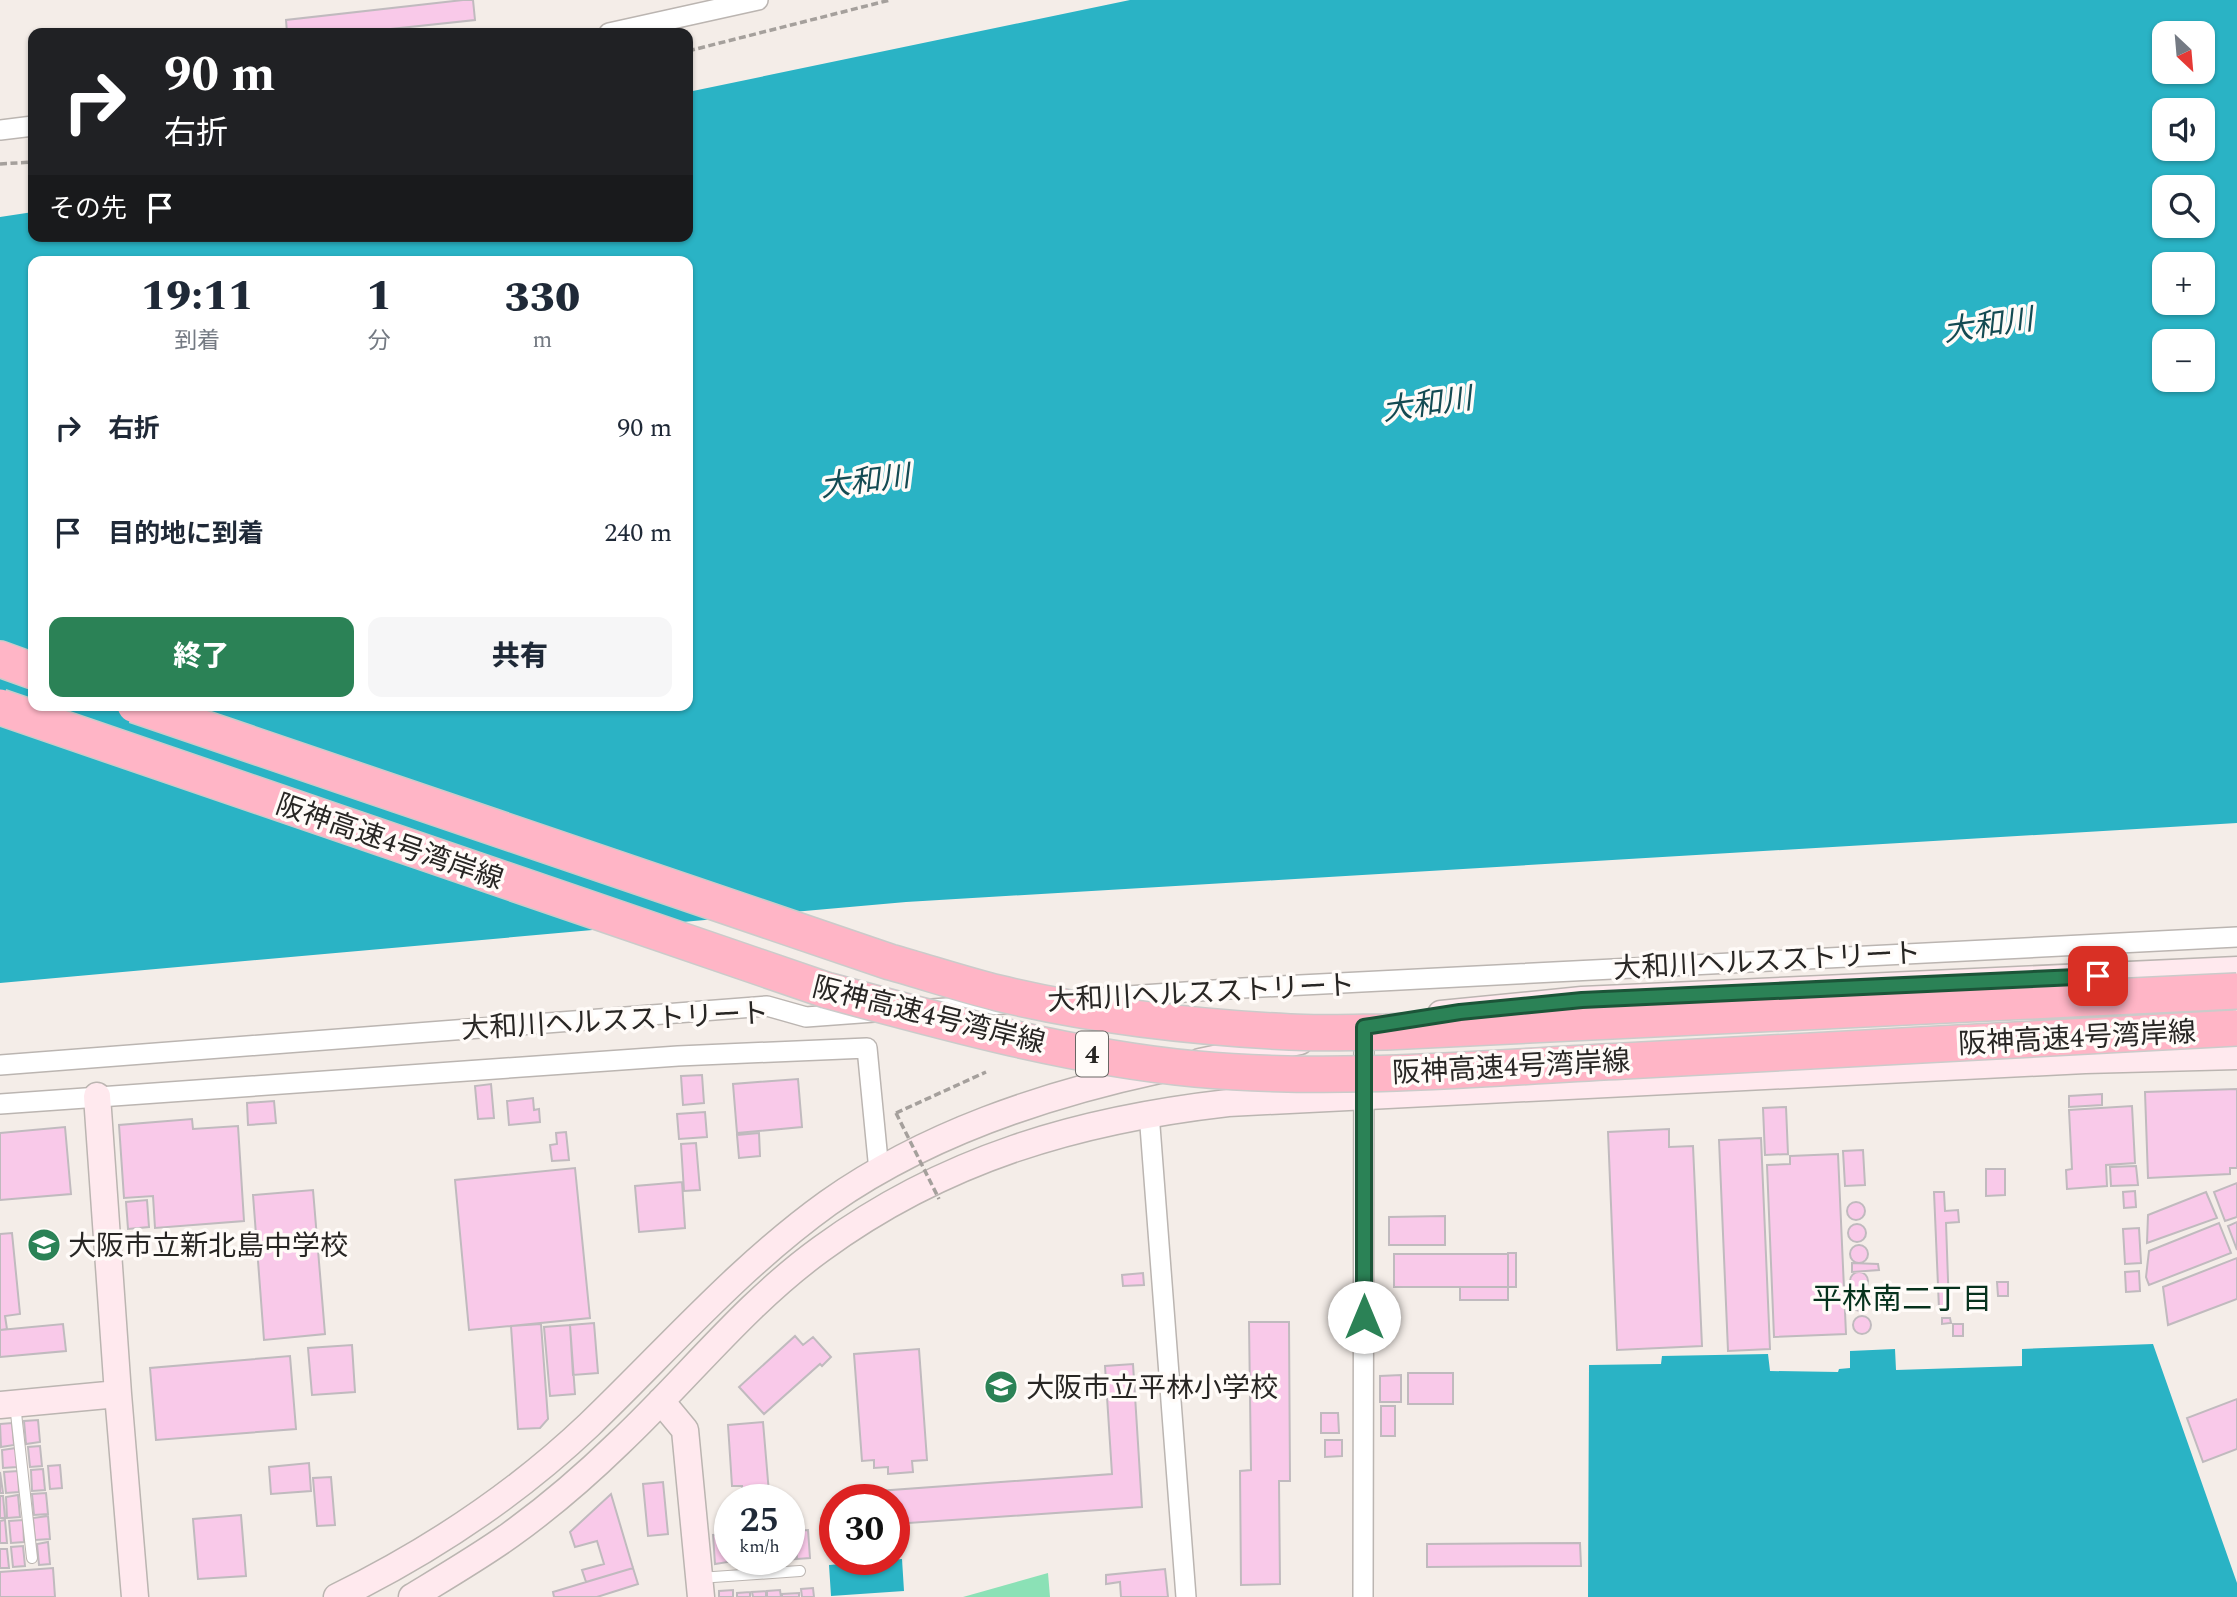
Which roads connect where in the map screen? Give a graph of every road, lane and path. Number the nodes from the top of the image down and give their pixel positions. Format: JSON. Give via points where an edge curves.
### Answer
{"nodes":[{"id":1,"x":758,"y":0,"type":"edge"},
{"id":2,"x":890,"y":0,"type":"edge"},
{"id":3,"x":632,"y":28,"type":"edge"},
{"id":4,"x":693,"y":50,"type":"edge"},
{"id":5,"x":28,"y":127,"type":"edge"},
{"id":6,"x":0,"y":130,"type":"edge"},
{"id":7,"x":28,"y":162,"type":"edge"},
{"id":8,"x":0,"y":164,"type":"edge"},
{"id":9,"x":0,"y":659,"type":"edge"},
{"id":10,"x":28,"y":669,"type":"edge"},
{"id":11,"x":0,"y":708,"type":"edge"},
{"id":12,"x":153,"y":711,"type":"edge"},
{"id":13,"x":2237,"y":937,"type":"edge"},
{"id":14,"x":2237,"y":970,"type":"edge"},
{"id":15,"x":2237,"y":991,"type":"edge"},
{"id":16,"x":1364,"y":1027,"type":"junction"},
{"id":17,"x":2237,"y":1028,"type":"edge"},
{"id":18,"x":2237,"y":1056,"type":"edge"},
{"id":19,"x":0,"y":1065,"type":"edge"},
{"id":20,"x":986,"y":1072,"type":"dead end"},
{"id":21,"x":97,"y":1096,"type":"junction"},
{"id":22,"x":1365,"y":1096,"type":"junction"},
{"id":23,"x":0,"y":1104,"type":"edge"},
{"id":24,"x":1149,"y":1114,"type":"junction"},
{"id":25,"x":879,"y":1171,"type":"junction"},
{"id":26,"x":939,"y":1199,"type":"dead end"},
{"id":27,"x":118,"y":1394,"type":"junction"},
{"id":28,"x":662,"y":1401,"type":"junction"},
{"id":29,"x":7,"y":1404,"type":"edge"},
{"id":30,"x":32,"y":1558,"type":"dead end"},
{"id":31,"x":775,"y":1575,"type":"edge"},
{"id":32,"x":700,"y":1587,"type":"edge"},
{"id":33,"x":135,"y":1597,"type":"edge"},
{"id":34,"x":337,"y":1597,"type":"edge"},
{"id":35,"x":412,"y":1597,"type":"edge"},
{"id":36,"x":1186,"y":1597,"type":"edge"},
{"id":37,"x":1363,"y":1597,"type":"edge"}],
"edges":[{"from":1,"to":3,"type":"street"},
{"from":2,"to":4,"type":"path"},
{"from":5,"to":6,"type":"street"},
{"from":7,"to":8,"type":"path"},
{"from":9,"to":10,"type":"highway"},
{"from":11,"to":17,"type":"highway","name":"阪神高速4号湾岸線","number":"4","bridge":true,"via":[[826,990],[964,1027],[1131,1060],[1195,1069],[1337,1074]]},
{"from":12,"to":15,"type":"highway","name":"阪神高速4号湾岸線","number":"4","bridge":true,"via":[[890,962],[998,993],[1154,1020],[1293,1032],[1386,1032]]},
{"from":13,"to":19,"type":"street","name":"大和川ヘルスストリート","via":[[1242,988],[806,1017],[767,1006]]},
{"from":14,"to":16,"type":"street","via":[[1582,1000]]},
{"from":16,"to":22,"type":"street"},
{"from":16,"to":25,"type":"street","via":[[1115,1080],[1038,1102],[940,1140]]},
{"from":18,"to":22,"type":"street"},
{"from":20,"to":26,"type":"path","bridge":true,"via":[[896,1113]]},
{"from":21,"to":23,"type":"street"},
{"from":21,"to":25,"type":"street","via":[[678,1056],[867,1048]]},
{"from":21,"to":27,"type":"street"},
{"from":22,"to":24,"type":"street","via":[[1228,1103]]},
{"from":22,"to":37,"type":"street"},
{"from":24,"to":28,"type":"street","via":[[1037,1140],[976,1161],[868,1217],[775,1285]]},
{"from":24,"to":36,"type":"street"},
{"from":25,"to":34,"type":"street","via":[[830,1202],[750,1265],[587,1427],[510,1493],[418,1554]]},
{"from":27,"to":29,"type":"street"},
{"from":27,"to":33,"type":"street"},
{"from":28,"to":32,"type":"street","via":[[685,1430]]},
{"from":28,"to":35,"type":"street","via":[[572,1486],[510,1535]]},
{"from":29,"to":30,"type":"lane"},
{"from":31,"to":32,"type":"lane"}]}
